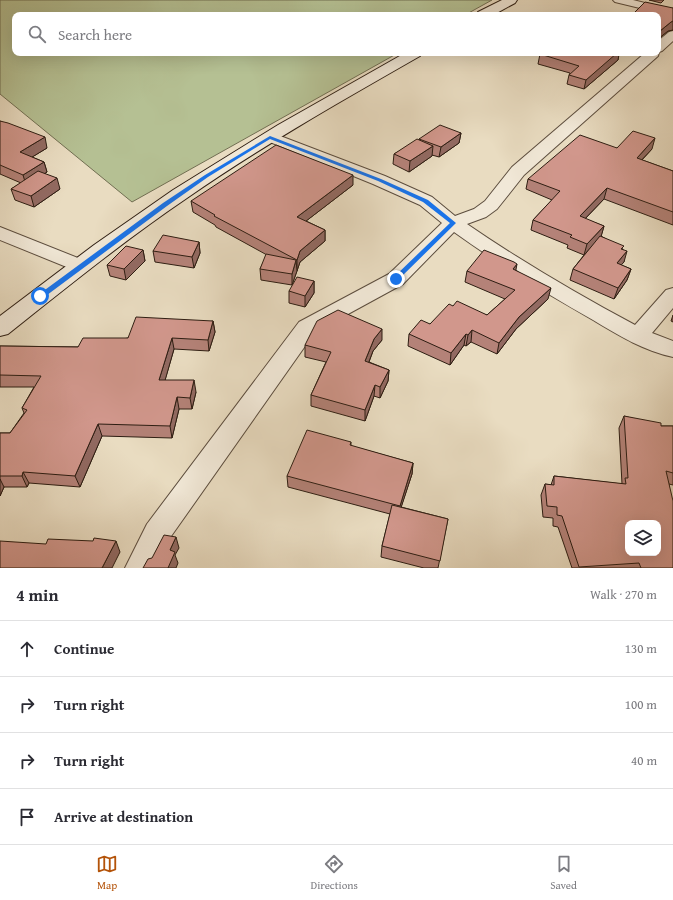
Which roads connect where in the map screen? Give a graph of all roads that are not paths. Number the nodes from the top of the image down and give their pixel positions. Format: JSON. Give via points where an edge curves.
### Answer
{"nodes":[{"id":1,"x":511,"y":0,"type":"edge"},
{"id":2,"x":619,"y":0,"type":"edge"},
{"id":3,"x":489,"y":12,"type":"edge"},
{"id":4,"x":673,"y":13,"type":"edge"},
{"id":5,"x":673,"y":35,"type":"edge"},
{"id":6,"x":661,"y":45,"type":"edge"},
{"id":7,"x":410,"y":56,"type":"edge"},
{"id":8,"x":650,"y":56,"type":"edge"},
{"id":9,"x":270,"y":137,"type":"junction"},
{"id":10,"x":453,"y":223,"type":"junction"},
{"id":11,"x":0,"y":233,"type":"edge"},
{"id":12,"x":81,"y":266,"type":"junction"},
{"id":13,"x":673,"y":295,"type":"edge"},
{"id":14,"x":0,"y":328,"type":"edge"},
{"id":15,"x":638,"y":336,"type":"junction"},
{"id":16,"x":673,"y":349,"type":"edge"},
{"id":17,"x":139,"y":568,"type":"edge"}],
"edges":[{"from":1,"to":3,"type":"street"},
{"from":2,"to":4,"type":"street"},
{"from":5,"to":6,"type":"street"},
{"from":7,"to":9,"type":"street"},
{"from":8,"to":10,"type":"street","via":[[518,171],[491,205],[480,213]]},
{"from":9,"to":10,"type":"street","via":[[426,201]]},
{"from":9,"to":12,"type":"street","via":[[201,180]]},
{"from":10,"to":15,"type":"street","via":[[557,291]]},
{"from":10,"to":17,"type":"street","via":[[396,279],[307,327],[157,533]]},
{"from":11,"to":12,"type":"street"},
{"from":12,"to":14,"type":"street"},
{"from":13,"to":15,"type":"street"},
{"from":15,"to":16,"type":"street"}]}
